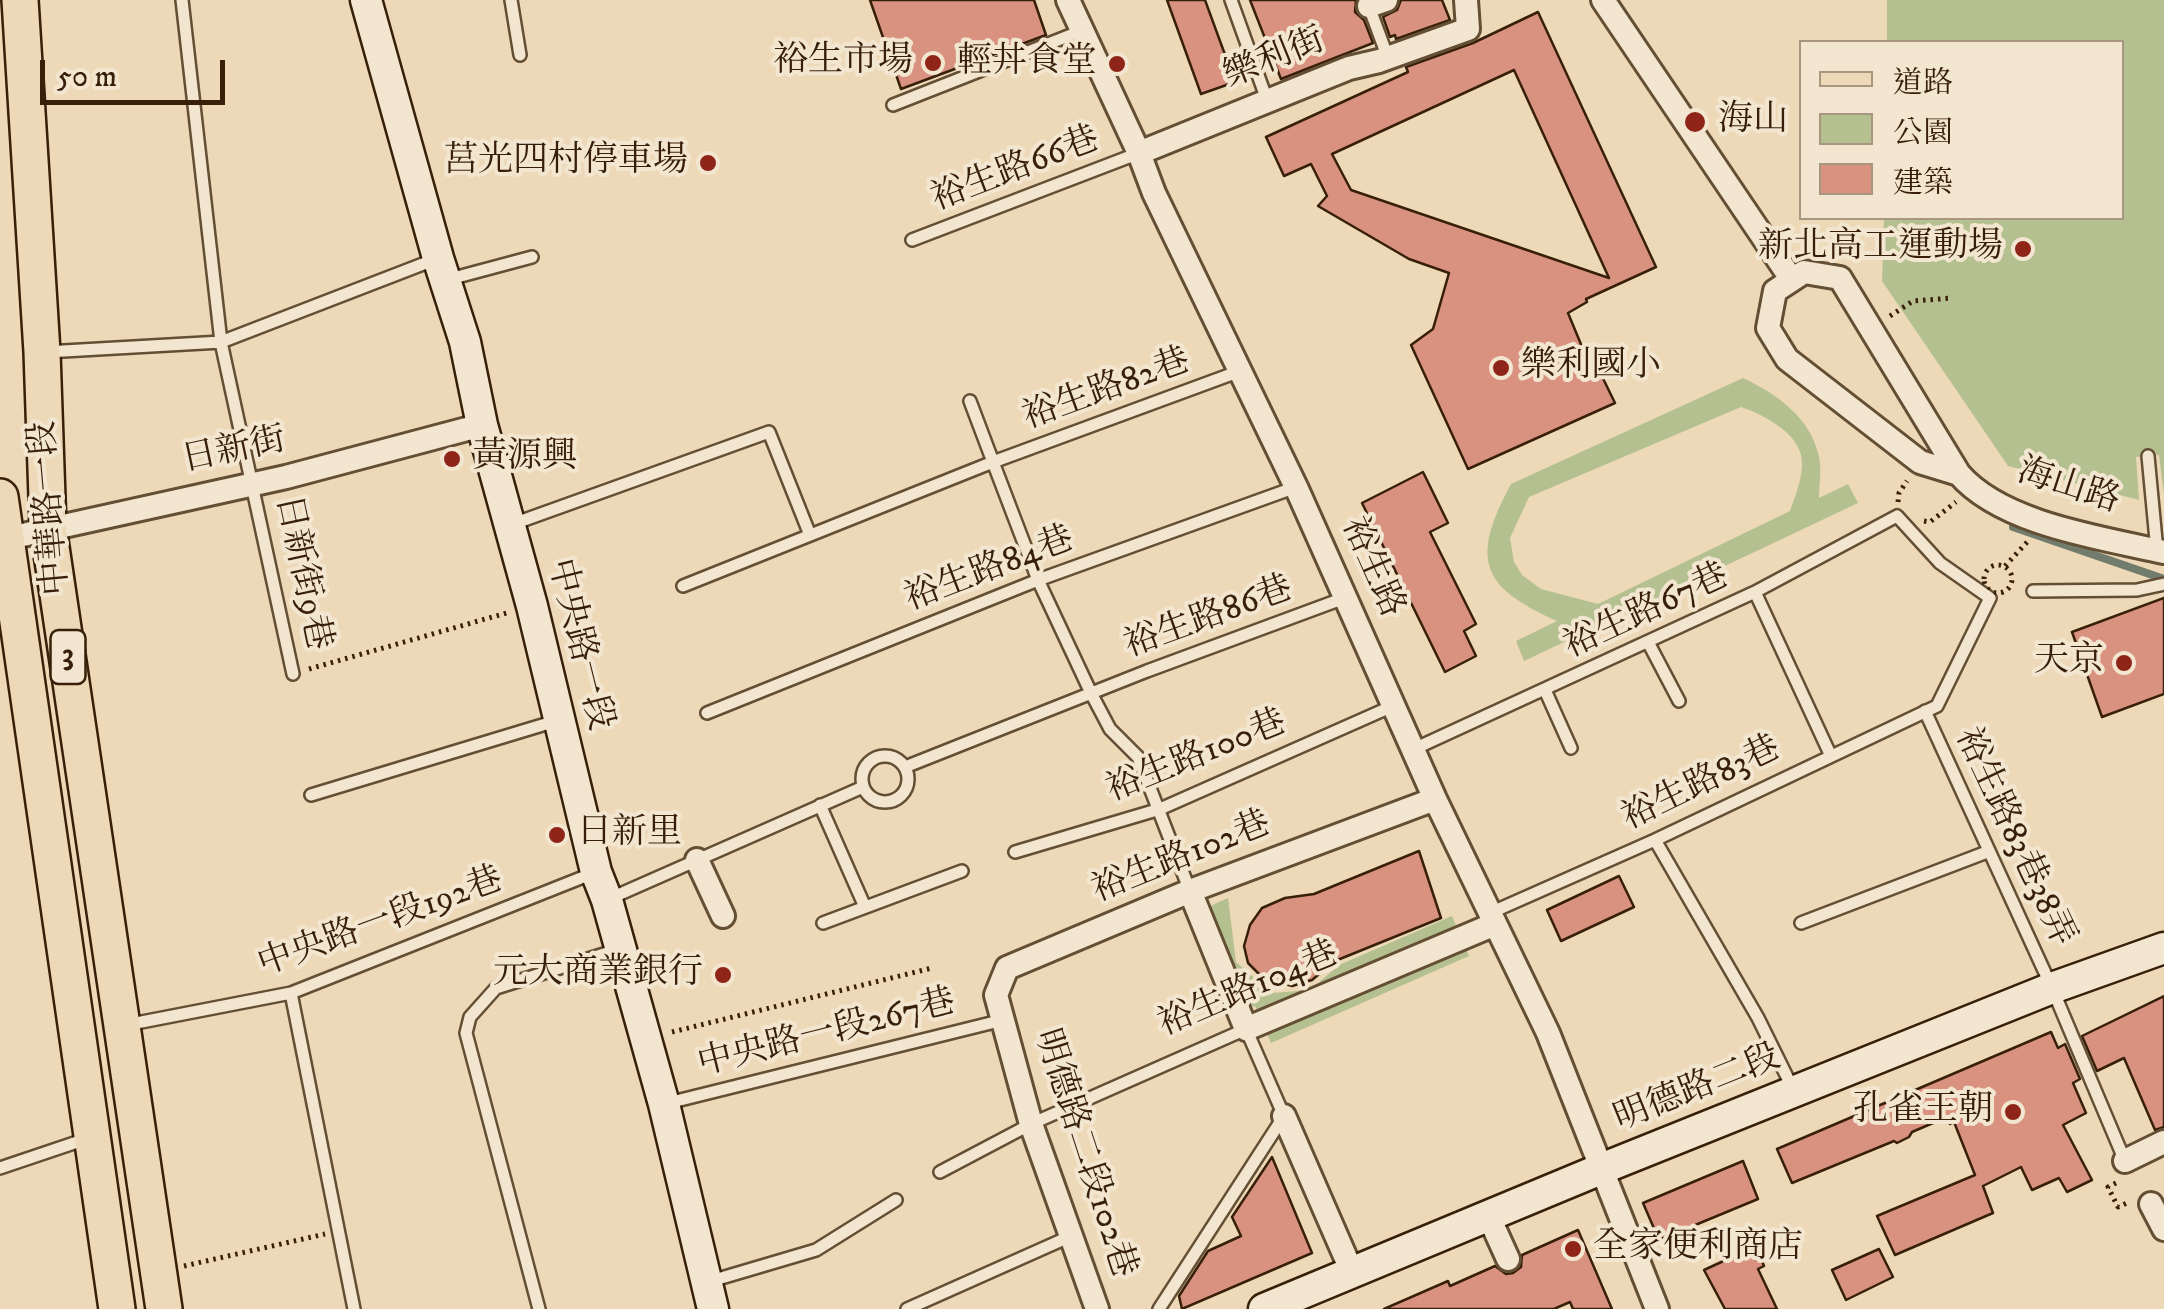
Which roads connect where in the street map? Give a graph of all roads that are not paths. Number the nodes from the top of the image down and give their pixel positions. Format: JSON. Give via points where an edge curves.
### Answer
{"nodes":[{"id":1,"x":20,"y":0,"type":"edge"},
{"id":2,"x":182,"y":0,"type":"edge"},
{"id":3,"x":366,"y":0,"type":"edge"},
{"id":4,"x":511,"y":0,"type":"edge"},
{"id":5,"x":1068,"y":0,"type":"edge"},
{"id":6,"x":1231,"y":0,"type":"edge"},
{"id":7,"x":1466,"y":0,"type":"edge"},
{"id":8,"x":1603,"y":0,"type":"edge"},
{"id":9,"x":1374,"y":2,"type":"edge"},
{"id":10,"x":1081,"y":31,"type":"junction"},
{"id":11,"x":520,"y":55,"type":"dead end"},
{"id":12,"x":1388,"y":58,"type":"junction"},
{"id":13,"x":1268,"y":100,"type":"junction"},
{"id":14,"x":893,"y":105,"type":"dead end"},
{"id":15,"x":1139,"y":153,"type":"junction"},
{"id":16,"x":912,"y":240,"type":"dead end"},
{"id":17,"x":532,"y":256,"type":"dead end"},
{"id":18,"x":442,"y":269,"type":"junction"},
{"id":19,"x":1792,"y":280,"type":"junction"},
{"id":20,"x":221,"y":342,"type":"junction"},
{"id":21,"x":42,"y":352,"type":"junction"},
{"id":22,"x":1240,"y":371,"type":"junction"},
{"id":23,"x":970,"y":401,"type":"dead end"},
{"id":24,"x":482,"y":426,"type":"junction"},
{"id":25,"x":2148,"y":456,"type":"dead end"},
{"id":26,"x":993,"y":462,"type":"junction"},
{"id":27,"x":1965,"y":482,"type":"junction"},
{"id":28,"x":254,"y":484,"type":"junction"},
{"id":29,"x":1296,"y":487,"type":"junction"},
{"id":30,"x":0,"y":497,"type":"edge"},
{"id":31,"x":48,"y":526,"type":"junction"},
{"id":32,"x":510,"y":526,"type":"junction"},
{"id":33,"x":810,"y":535,"type":"junction"},
{"id":34,"x":2,"y":539,"type":"edge"},
{"id":35,"x":2160,"y":552,"type":"edge"},
{"id":36,"x":1038,"y":580,"type":"junction"},
{"id":37,"x":2164,"y":584,"type":"edge"},
{"id":38,"x":683,"y":586,"type":"dead end"},
{"id":39,"x":1755,"y":592,"type":"junction"},
{"id":40,"x":2033,"y":592,"type":"dead end"},
{"id":41,"x":1347,"y":598,"type":"junction"},
{"id":42,"x":1648,"y":642,"type":"junction"},
{"id":43,"x":293,"y":674,"type":"road end"},
{"id":44,"x":1545,"y":690,"type":"junction"},
{"id":45,"x":1091,"y":694,"type":"junction"},
{"id":46,"x":1679,"y":701,"type":"dead end"},
{"id":47,"x":1395,"y":705,"type":"junction"},
{"id":48,"x":1931,"y":708,"type":"junction"},
{"id":49,"x":707,"y":714,"type":"dead end"},
{"id":50,"x":559,"y":720,"type":"junction"},
{"id":51,"x":1571,"y":748,"type":"dead end"},
{"id":52,"x":1414,"y":749,"type":"junction"},
{"id":53,"x":1830,"y":754,"type":"junction"},
{"id":54,"x":905,"y":767,"type":"junction"},
{"id":55,"x":863,"y":787,"type":"junction"},
{"id":56,"x":311,"y":794,"type":"dead end"},
{"id":57,"x":1435,"y":799,"type":"junction"},
{"id":58,"x":820,"y":805,"type":"junction"},
{"id":59,"x":1160,"y":809,"type":"junction"},
{"id":60,"x":1654,"y":840,"type":"junction"},
{"id":61,"x":1015,"y":852,"type":"dead end"},
{"id":62,"x":1987,"y":852,"type":"junction"},
{"id":63,"x":697,"y":860,"type":"junction"},
{"id":64,"x":962,"y":871,"type":"dead end"},
{"id":65,"x":601,"y":886,"type":"junction"},
{"id":66,"x":1190,"y":891,"type":"junction"},
{"id":67,"x":866,"y":907,"type":"junction"},
{"id":68,"x":723,"y":916,"type":"dead end"},
{"id":69,"x":1492,"y":919,"type":"junction"},
{"id":70,"x":823,"y":923,"type":"dead end"},
{"id":71,"x":1801,"y":923,"type":"dead end"},
{"id":72,"x":2164,"y":948,"type":"edge"},
{"id":73,"x":620,"y":949,"type":"junction"},
{"id":74,"x":2052,"y":988,"type":"junction"},
{"id":75,"x":290,"y":992,"type":"junction"},
{"id":76,"x":1003,"y":1020,"type":"junction"},
{"id":77,"x":124,"y":1026,"type":"junction"},
{"id":78,"x":1246,"y":1029,"type":"junction"},
{"id":79,"x":1794,"y":1092,"type":"junction"},
{"id":80,"x":664,"y":1104,"type":"junction"},
{"id":81,"x":1284,"y":1116,"type":"junction"},
{"id":82,"x":1031,"y":1124,"type":"junction"},
{"id":83,"x":92,"y":1137,"type":"junction"},
{"id":84,"x":2164,"y":1142,"type":"edge"},
{"id":85,"x":2125,"y":1161,"type":"joint"},
{"id":86,"x":0,"y":1168,"type":"edge"},
{"id":87,"x":1601,"y":1168,"type":"junction"},
{"id":88,"x":940,"y":1172,"type":"dead end"},
{"id":89,"x":896,"y":1200,"type":"dead end"},
{"id":90,"x":2151,"y":1204,"type":"road end"},
{"id":91,"x":1489,"y":1216,"type":"junction"},
{"id":92,"x":2164,"y":1229,"type":"edge"},
{"id":93,"x":1071,"y":1236,"type":"junction"},
{"id":94,"x":1508,"y":1259,"type":"dead end"},
{"id":95,"x":1352,"y":1272,"type":"junction"},
{"id":96,"x":708,"y":1301,"type":"edge"},
{"id":97,"x":117,"y":1309,"type":"edge"},
{"id":98,"x":164,"y":1309,"type":"edge"},
{"id":99,"x":354,"y":1309,"type":"edge"},
{"id":100,"x":539,"y":1309,"type":"edge"},
{"id":101,"x":907,"y":1309,"type":"edge"},
{"id":102,"x":1097,"y":1309,"type":"edge"},
{"id":103,"x":1159,"y":1309,"type":"edge"},
{"id":104,"x":1264,"y":1309,"type":"edge"},
{"id":105,"x":1657,"y":1309,"type":"edge"}],
"edges":[{"from":1,"to":21,"type":"main road","name":"中華路一段","number":"3"},
{"from":2,"to":20,"type":"lane","name":"日新街9巷"},
{"from":3,"to":18,"type":"street","name":"中央路一段"},
{"from":4,"to":11,"type":"lane"},
{"from":5,"to":10,"type":"street","name":"裕生路"},
{"from":6,"to":13,"type":"lane"},
{"from":7,"to":12,"type":"street","name":"樂利街","via":[[1468,28]]},
{"from":8,"to":19,"type":"street"},
{"from":9,"to":12,"type":"lane"},
{"from":10,"to":14,"type":"lane"},
{"from":10,"to":15,"type":"street","name":"裕生路"},
{"from":12,"to":13,"type":"street","name":"樂利街"},
{"from":13,"to":15,"type":"street","name":"樂利街"},
{"from":15,"to":16,"type":"lane","name":"裕生路66巷"},
{"from":15,"to":22,"type":"street","name":"裕生路"},
{"from":17,"to":18,"type":"lane"},
{"from":18,"to":20,"type":"lane"},
{"from":18,"to":24,"type":"street","name":"中央路一段"},
{"from":19,"to":27,"type":"street","via":[[1804,272],[1840,278]]},
{"from":19,"to":27,"type":"street","name":"海山路","via":[[1775,291],[1768,328],[1787,359],[1920,462]]},
{"from":20,"to":21,"type":"lane"},
{"from":20,"to":28,"type":"lane","name":"日新街9巷"},
{"from":21,"to":31,"type":"main road","name":"中華路一段","number":"3"},
{"from":22,"to":26,"type":"lane","name":"裕生路82巷"},
{"from":22,"to":29,"type":"street","name":"裕生路"},
{"from":23,"to":26,"type":"lane"},
{"from":24,"to":28,"type":"street","name":"日新街"},
{"from":24,"to":32,"type":"street","name":"中央路一段"},
{"from":25,"to":35,"type":"lane"},
{"from":26,"to":33,"type":"lane","name":"裕生路82巷"},
{"from":26,"to":36,"type":"lane"},
{"from":27,"to":35,"type":"street","name":"海山路","via":[[2043,524]]},
{"from":28,"to":31,"type":"street","name":"日新街"},
{"from":28,"to":43,"type":"lane","name":"日新街9巷"},
{"from":29,"to":36,"type":"lane","name":"裕生路84巷"},
{"from":29,"to":41,"type":"street","name":"裕生路"},
{"from":30,"to":34,"type":"main road","name":"中華路一段","number":"3"},
{"from":31,"to":34,"type":"street","name":"日新街"},
{"from":31,"to":77,"type":"main road","name":"中華路一段","number":"3"},
{"from":32,"to":33,"type":"lane","via":[[769,432]]},
{"from":32,"to":50,"type":"street","name":"中央路一段"},
{"from":33,"to":38,"type":"lane","name":"裕生路82巷"},
{"from":34,"to":83,"type":"main road","name":"中華路一段","number":"3"},
{"from":36,"to":45,"type":"lane"},
{"from":36,"to":49,"type":"lane","name":"裕生路84巷"},
{"from":37,"to":40,"type":"lane"},
{"from":39,"to":42,"type":"lane","name":"裕生路67巷"},
{"from":39,"to":48,"type":"lane","name":"裕生路67巷","via":[[1897,516],[1940,563],[1990,598]]},
{"from":39,"to":53,"type":"lane"},
{"from":41,"to":45,"type":"lane","name":"裕生路86巷"},
{"from":41,"to":47,"type":"street","name":"裕生路"},
{"from":42,"to":44,"type":"lane","name":"裕生路67巷"},
{"from":42,"to":46,"type":"lane"},
{"from":44,"to":51,"type":"lane"},
{"from":44,"to":52,"type":"lane","name":"裕生路67巷"},
{"from":45,"to":54,"type":"lane","name":"裕生路86巷"},
{"from":45,"to":59,"type":"lane","via":[[1110,729],[1138,757]]},
{"from":47,"to":52,"type":"street","name":"裕生路"},
{"from":47,"to":59,"type":"lane","name":"裕生路100巷"},
{"from":48,"to":53,"type":"lane","name":"裕生路83巷"},
{"from":48,"to":62,"type":"lane","name":"裕生路83巷38弄"},
{"from":50,"to":56,"type":"lane"},
{"from":50,"to":65,"type":"street","name":"中央路一段"},
{"from":52,"to":57,"type":"street","name":"裕生路"},
{"from":53,"to":60,"type":"lane","name":"裕生路83巷"},
{"from":54,"to":55,"type":"lane","via":[[887,756],[873,760],[863,771]]},
{"from":54,"to":55,"type":"lane","via":[[906,790],[895,800],[879,802]]},
{"from":55,"to":58,"type":"lane","name":"中央路一段192巷"},
{"from":57,"to":66,"type":"street","name":"裕生路102巷"},
{"from":57,"to":69,"type":"street","name":"裕生路"},
{"from":58,"to":63,"type":"lane","name":"中央路一段192巷"},
{"from":58,"to":67,"type":"lane"},
{"from":59,"to":61,"type":"lane","name":"裕生路100巷"},
{"from":59,"to":66,"type":"lane"},
{"from":60,"to":69,"type":"lane","name":"裕生路83巷"},
{"from":60,"to":79,"type":"lane"},
{"from":62,"to":71,"type":"lane"},
{"from":62,"to":74,"type":"lane","name":"裕生路83巷38弄"},
{"from":63,"to":65,"type":"lane","name":"中央路一段192巷"},
{"from":63,"to":68,"type":"street"},
{"from":64,"to":67,"type":"lane"},
{"from":65,"to":73,"type":"street","name":"中央路一段"},
{"from":65,"to":75,"type":"lane","name":"中央路一段192巷"},
{"from":66,"to":76,"type":"street","name":"裕生路102巷","via":[[1007,968],[996,995]]},
{"from":66,"to":78,"type":"street"},
{"from":67,"to":70,"type":"lane"},
{"from":69,"to":78,"type":"street","name":"裕生路104巷"},
{"from":69,"to":87,"type":"street","name":"裕生路","via":[[1548,1033]]},
{"from":72,"to":74,"type":"street","name":"明德路二段"},
{"from":73,"to":80,"type":"street","name":"中央路一段"},
{"from":73,"to":100,"type":"lane","via":[[496,988],[470,1017],[466,1032]]},
{"from":74,"to":79,"type":"street","name":"明德路二段"},
{"from":74,"to":85,"type":"lane","name":"裕生路83巷38弄"},
{"from":75,"to":77,"type":"lane","name":"中央路一段192巷"},
{"from":75,"to":99,"type":"lane"},
{"from":76,"to":80,"type":"lane","name":"中央路一段267巷"},
{"from":76,"to":82,"type":"street","name":"明德路二段102巷"},
{"from":77,"to":98,"type":"main road","name":"中華路一段","number":"3"},
{"from":78,"to":81,"type":"lane"},
{"from":78,"to":82,"type":"lane","name":"裕生路104巷"},
{"from":79,"to":87,"type":"street","name":"明德路二段"},
{"from":80,"to":96,"type":"street","name":"中央路一段"},
{"from":81,"to":95,"type":"street"},
{"from":81,"to":103,"type":"lane"},
{"from":82,"to":88,"type":"lane","name":"裕生路104巷"},
{"from":82,"to":93,"type":"street","name":"明德路二段102巷"},
{"from":83,"to":86,"type":"lane"},
{"from":83,"to":97,"type":"main road","name":"中華路一段","number":"3"},
{"from":84,"to":85,"type":"street"},
{"from":87,"to":91,"type":"street","name":"明德路二段"},
{"from":87,"to":105,"type":"street","name":"裕生路"},
{"from":89,"to":96,"type":"lane","via":[[816,1250]]},
{"from":90,"to":92,"type":"street"},
{"from":91,"to":94,"type":"street"},
{"from":91,"to":95,"type":"street","name":"明德路二段"},
{"from":93,"to":101,"type":"lane"},
{"from":93,"to":102,"type":"street","name":"明德路二段102巷"},
{"from":95,"to":104,"type":"street","name":"明德路二段"}]}
